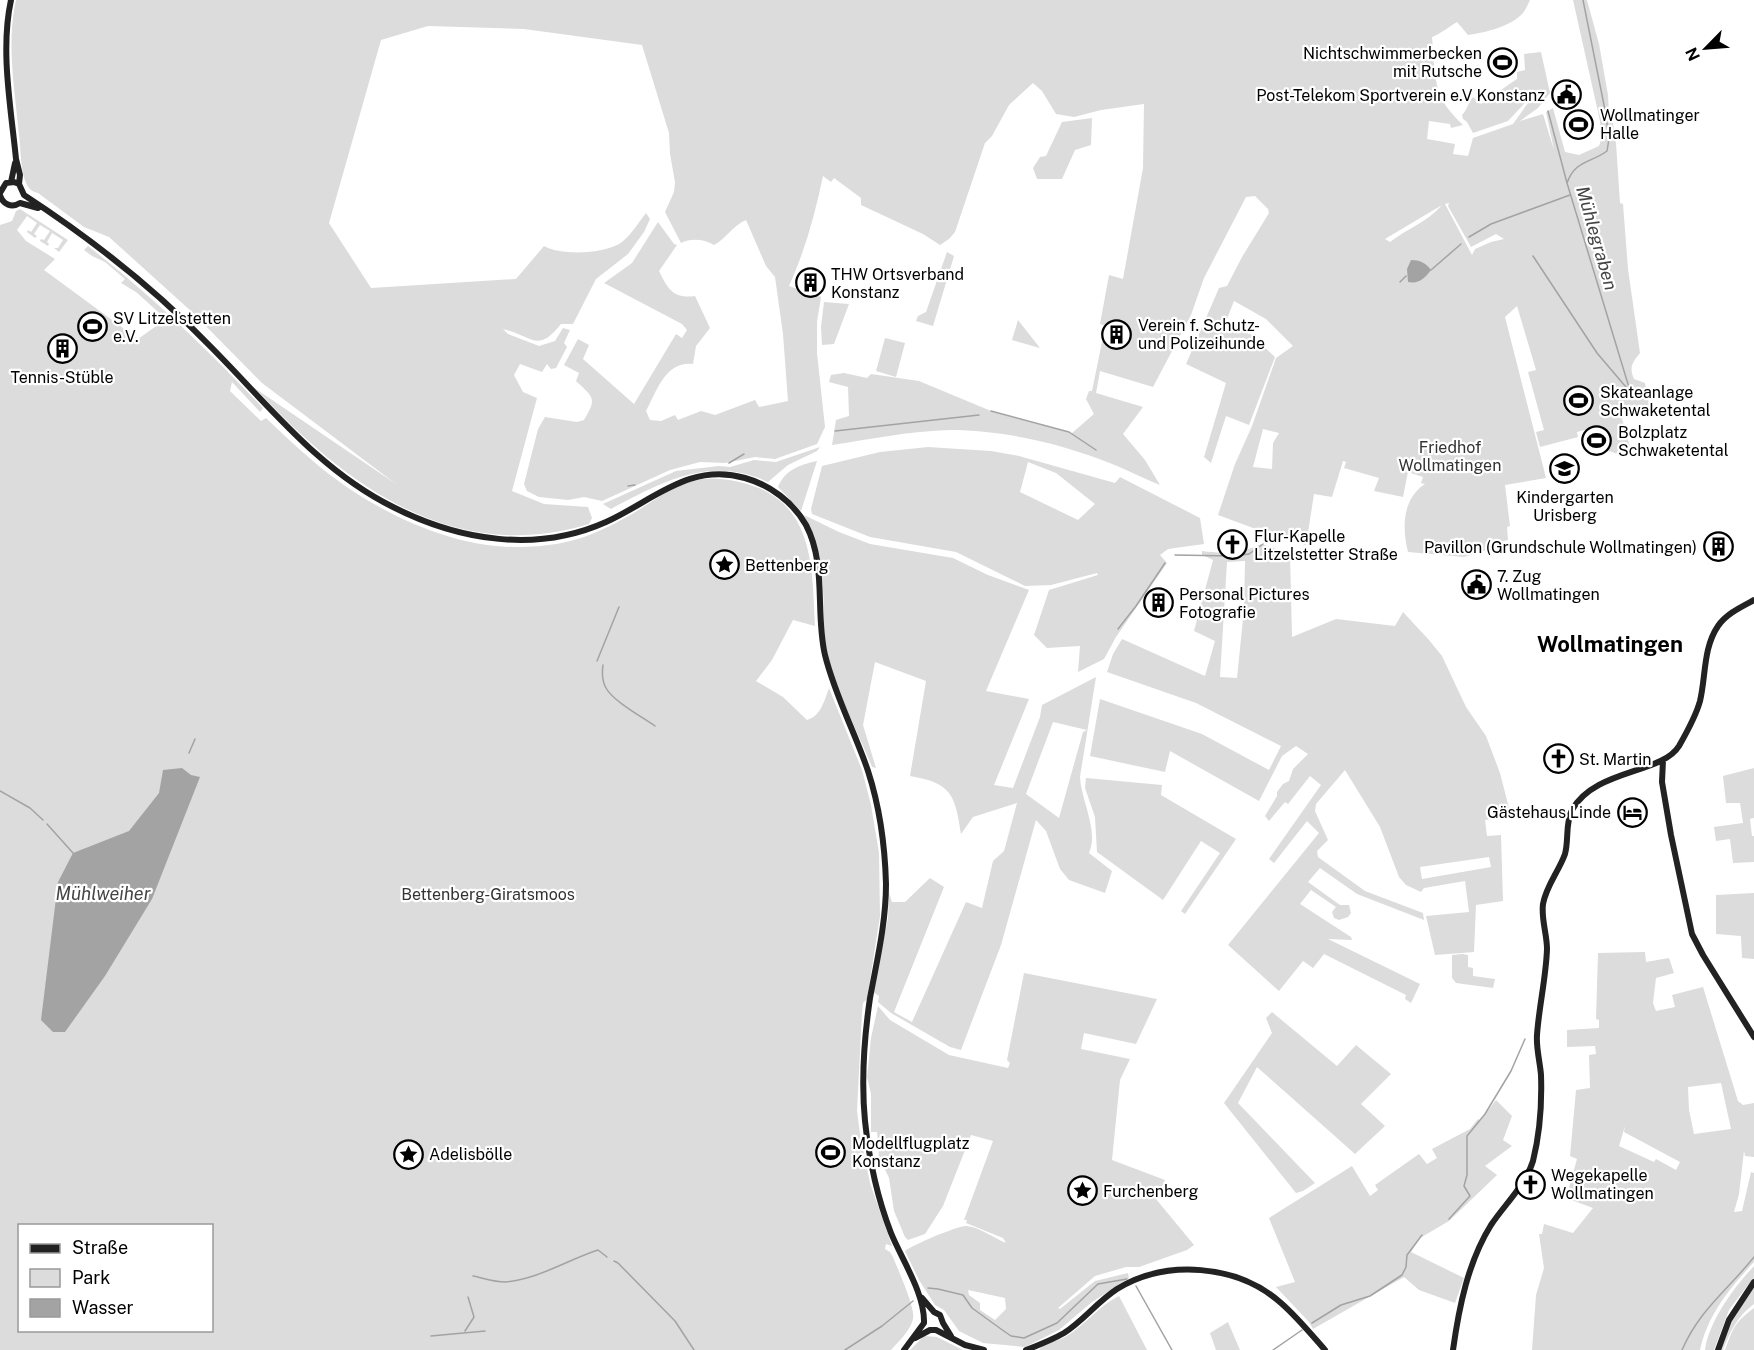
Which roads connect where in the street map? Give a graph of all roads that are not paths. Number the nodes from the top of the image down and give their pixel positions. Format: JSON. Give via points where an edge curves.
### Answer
{"nodes":[{"id":1,"x":11,"y":0,"type":"edge"},
{"id":2,"x":16,"y":159,"type":"junction"},
{"id":3,"x":11,"y":182,"type":"junction"},
{"id":4,"x":19,"y":184,"type":"junction"},
{"id":5,"x":1,"y":190,"type":"edge"},
{"id":6,"x":24,"y":195,"type":"junction"},
{"id":7,"x":20,"y":202,"type":"junction"},
{"id":8,"x":41,"y":208,"type":"junction"},
{"id":9,"x":1754,"y":600,"type":"edge"},
{"id":10,"x":1663,"y":760,"type":"junction"},
{"id":11,"x":1754,"y":1037,"type":"edge"},
{"id":12,"x":1754,"y":1282,"type":"edge"},
{"id":13,"x":920,"y":1295,"type":"junction"},
{"id":14,"x":934,"y":1312,"type":"junction"},
{"id":15,"x":925,"y":1320,"type":"junction"},
{"id":16,"x":943,"y":1323,"type":"junction"},
{"id":17,"x":933,"y":1330,"type":"junction"},
{"id":18,"x":951,"y":1336,"type":"junction"},
{"id":19,"x":914,"y":1338,"type":"junction"},
{"id":20,"x":904,"y":1350,"type":"edge"},
{"id":21,"x":984,"y":1350,"type":"edge"},
{"id":22,"x":1026,"y":1350,"type":"edge"},
{"id":23,"x":1325,"y":1350,"type":"edge"},
{"id":24,"x":1453,"y":1350,"type":"edge"},
{"id":25,"x":1718,"y":1350,"type":"edge"}],
"edges":[{"from":1,"to":2,"type":"main road","via":[[6,49]]},
{"from":2,"to":3,"type":"main road"},
{"from":2,"to":4,"type":"main road"},
{"from":3,"to":4,"type":"main road"},
{"from":3,"to":5,"type":"main road"},
{"from":4,"to":6,"type":"main road"},
{"from":5,"to":7,"type":"main road","via":[[8,206]]},
{"from":6,"to":7,"type":"main road"},
{"from":6,"to":8,"type":"main road"},
{"from":7,"to":8,"type":"main road"},
{"from":8,"to":13,"type":"main road","via":[[165,302],[340,475],[422,520],[495,539],[521,541],[566,536],[617,517],[668,487],[700,475],[724,474],[772,489],[800,516],[808,529],[819,579],[824,650],[867,768],[881,822],[886,892],[864,1047],[865,1120],[883,1210]]},
{"from":9,"to":10,"type":"main road","via":[[1727,616],[1716,628],[1695,715],[1676,751]]},
{"from":10,"to":11,"type":"main road","via":[[1662,782],[1671,836],[1692,934]]},
{"from":10,"to":24,"type":"main road","via":[[1600,783],[1571,812],[1565,852],[1542,910],[1547,946],[1537,1036],[1541,1078],[1539,1134],[1532,1164],[1521,1186],[1492,1223],[1474,1258]]},
{"from":12,"to":25,"type":"main road","via":[[1729,1320]]},
{"from":13,"to":14,"type":"main road"},
{"from":13,"to":15,"type":"main road"},
{"from":14,"to":15,"type":"main road"},
{"from":14,"to":16,"type":"main road"},
{"from":15,"to":17,"type":"main road"},
{"from":15,"to":19,"type":"main road"},
{"from":16,"to":17,"type":"main road"},
{"from":16,"to":18,"type":"main road"},
{"from":17,"to":18,"type":"main road"},
{"from":17,"to":19,"type":"main road"},
{"from":18,"to":21,"type":"main road"},
{"from":19,"to":20,"type":"main road"},
{"from":22,"to":23,"type":"main road","via":[[1065,1332],[1119,1288],[1159,1273],[1188,1269],[1227,1275],[1257,1287],[1281,1302]]}]}
